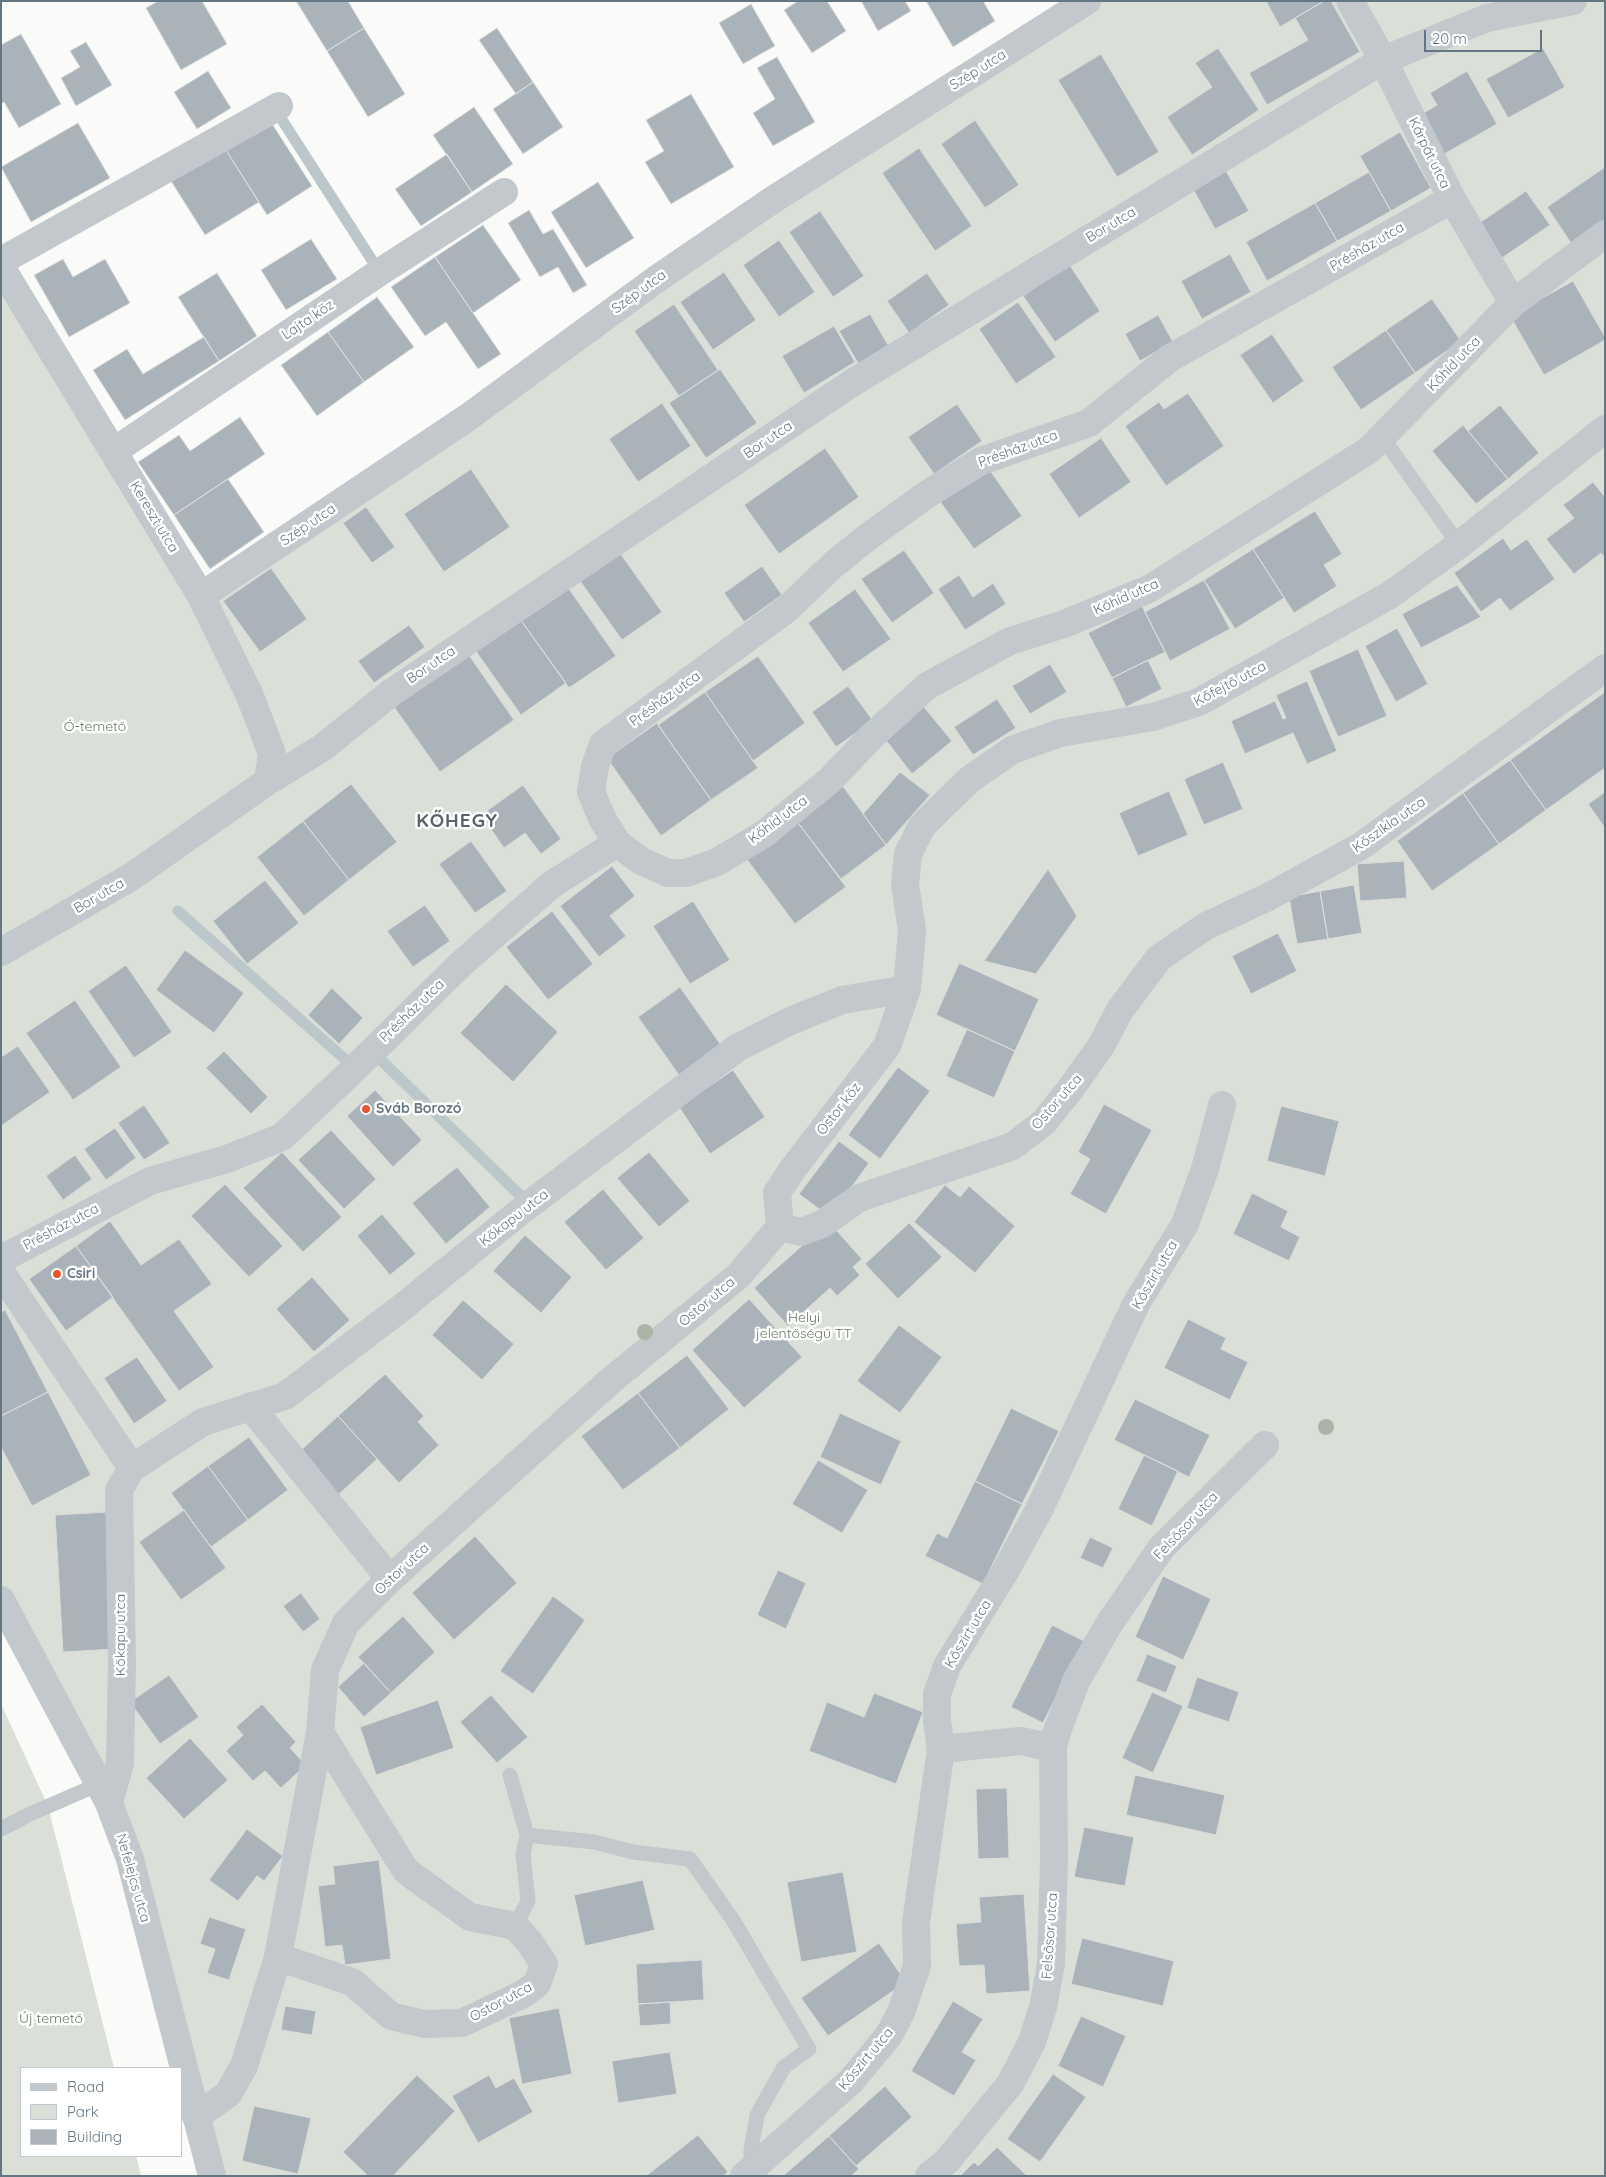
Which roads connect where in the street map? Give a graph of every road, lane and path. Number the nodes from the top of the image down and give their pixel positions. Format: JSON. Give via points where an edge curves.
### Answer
{"nodes":[{"id":1,"x":1087,"y":1,"type":"edge"},
{"id":2,"x":1350,"y":1,"type":"edge"},
{"id":3,"x":1573,"y":1,"type":"edge"},
{"id":4,"x":1383,"y":60,"type":"junction"},
{"id":5,"x":279,"y":106,"type":"dead end"},
{"id":6,"x":504,"y":192,"type":"dead end"},
{"id":7,"x":1452,"y":198,"type":"junction"},
{"id":8,"x":1605,"y":234,"type":"edge"},
{"id":9,"x":1,"y":261,"type":"edge"},
{"id":10,"x":1,"y":267,"type":"edge"},
{"id":11,"x":1513,"y":303,"type":"junction"},
{"id":12,"x":1605,"y":429,"type":"edge"},
{"id":13,"x":1383,"y":438,"type":"junction"},
{"id":14,"x":114,"y":451,"type":"junction"},
{"id":15,"x":1459,"y":545,"type":"junction"},
{"id":16,"x":201,"y":596,"type":"junction"},
{"id":17,"x":1605,"y":668,"type":"edge"},
{"id":18,"x":268,"y":781,"type":"junction"},
{"id":19,"x":617,"y":843,"type":"junction"},
{"id":20,"x":1,"y":952,"type":"edge"},
{"id":21,"x":1159,"y":958,"type":"joint"},
{"id":22,"x":907,"y":989,"type":"junction"},
{"id":23,"x":1222,"y":1105,"type":"dead end"},
{"id":24,"x":780,"y":1227,"type":"junction"},
{"id":25,"x":1,"y":1259,"type":"edge"},
{"id":26,"x":1,"y":1272,"type":"edge"},
{"id":27,"x":250,"y":1406,"type":"junction"},
{"id":28,"x":1265,"y":1445,"type":"dead end"},
{"id":29,"x":132,"y":1468,"type":"junction"},
{"id":30,"x":390,"y":1579,"type":"junction"},
{"id":31,"x":1,"y":1600,"type":"edge"},
{"id":32,"x":320,"y":1732,"type":"junction"},
{"id":33,"x":1053,"y":1748,"type":"junction"},
{"id":34,"x":941,"y":1749,"type":"junction"},
{"id":35,"x":510,"y":1774,"type":"dead end"},
{"id":36,"x":104,"y":1794,"type":"junction"},
{"id":37,"x":1,"y":1829,"type":"edge"},
{"id":38,"x":527,"y":1835,"type":"junction"},
{"id":39,"x":515,"y":1926,"type":"junction"},
{"id":40,"x":278,"y":1957,"type":"junction"},
{"id":41,"x":196,"y":2117,"type":"junction"},
{"id":42,"x":748,"y":2172,"type":"edge"},
{"id":43,"x":212,"y":2176,"type":"edge"},
{"id":44,"x":929,"y":2176,"type":"edge"}],
"edges":[{"from":1,"to":16,"type":"street","name":"Szép utca","via":[[774,199],[658,278],[467,418]]},
{"from":2,"to":4,"type":"street","name":"Kárpát utca"},
{"from":3,"to":4,"type":"street","name":"Bor utca","via":[[1487,18]]},
{"from":4,"to":7,"type":"street","name":"Kárpát utca"},
{"from":4,"to":18,"type":"street","name":"Bor utca","via":[[852,383],[392,692],[322,748]]},
{"from":5,"to":9,"type":"street"},
{"from":6,"to":14,"type":"street","name":"Lajta köz","via":[[382,270]]},
{"from":7,"to":11,"type":"street","name":"Kárpát utca"},
{"from":7,"to":19,"type":"street","name":"Présház utca","via":[[1170,358],[1089,423],[981,461],[929,492],[869,536],[787,609],[602,744],[591,792]]},
{"from":8,"to":11,"type":"street","name":"Kőhíd utca"},
{"from":10,"to":14,"type":"street","name":"Kereszt utca"},
{"from":11,"to":13,"type":"street","name":"Kőhíd utca"},
{"from":12,"to":15,"type":"street","name":"Kőfejtő utca"},
{"from":13,"to":15,"type":"lane"},
{"from":13,"to":19,"type":"street","name":"Kőhíd utca","via":[[1149,589],[1064,624],[1010,641],[927,686],[830,780],[764,834],[717,862],[686,873],[668,873],[641,861]]},
{"from":14,"to":16,"type":"street","name":"Kereszt utca"},
{"from":15,"to":22,"type":"street","name":"Kőfejtő utca","via":[[1390,595],[1199,702],[1153,717],[1060,733],[1012,750],[969,780],[922,826],[908,854],[905,884],[912,931]]},
{"from":16,"to":18,"type":"street","name":"Kereszt utca","via":[[250,696],[272,754]]},
{"from":17,"to":21,"type":"street","name":"Kőszikla utca","via":[[1361,846],[1268,897],[1206,926]]},
{"from":18,"to":20,"type":"street","name":"Bor utca","via":[[131,877]]},
{"from":19,"to":25,"type":"street","name":"Présház utca","via":[[551,885],[461,964],[282,1137],[227,1159],[150,1181]]},
{"from":21,"to":24,"type":"street","name":"Ostor utca","via":[[1120,1010],[1101,1046],[1072,1088],[1044,1122],[1013,1146],[859,1198],[822,1224],[801,1232]]},
{"from":22,"to":24,"type":"street","name":"Ostor köz","via":[[887,1046],[776,1193]]},
{"from":22,"to":27,"type":"street","name":"Kőkapu utca","via":[[842,1000],[737,1048],[522,1210],[400,1309],[285,1396]]},
{"from":23,"to":34,"type":"street","name":"Kőszirt utca","via":[[1205,1169],[1185,1224],[1136,1304],[1039,1510],[947,1666],[938,1694]]},
{"from":24,"to":30,"type":"street","name":"Ostor utca","via":[[738,1276],[608,1383]]},
{"from":26,"to":29,"type":"street"},
{"from":27,"to":29,"type":"street","name":"Kőkapu utca","via":[[203,1422]]},
{"from":27,"to":30,"type":"street"},
{"from":28,"to":33,"type":"street","name":"Felsősor utca","via":[[1157,1554],[1109,1624],[1076,1681]]},
{"from":29,"to":36,"type":"street","name":"Kőkapu utca","via":[[119,1490],[120,1763]]},
{"from":30,"to":32,"type":"street","name":"Ostor utca","via":[[346,1623],[325,1670]]},
{"from":31,"to":36,"type":"street","name":"Nefelejcs utca"},
{"from":32,"to":39,"type":"street","via":[[406,1871],[470,1917]]},
{"from":32,"to":40,"type":"street","name":"Ostor utca"},
{"from":33,"to":34,"type":"street","via":[[1021,1741]]},
{"from":33,"to":44,"type":"street","name":"Felsősor utca","via":[[1051,1964],[1043,2007],[1032,2042],[1010,2084],[947,2161]]},
{"from":34,"to":42,"type":"street","name":"Kőszirt utca","via":[[916,1922],[917,1966],[901,2012],[889,2034],[851,2081]]},
{"from":35,"to":38,"type":"lane"},
{"from":36,"to":37,"type":"lane","via":[[28,1815]]},
{"from":36,"to":41,"type":"street","name":"Nefelejcs utca","via":[[130,1859]]},
{"from":38,"to":39,"type":"lane","via":[[523,1854],[528,1901]]},
{"from":38,"to":42,"type":"lane","via":[[594,1842],[633,1852],[690,1859],[733,1920],[809,2049],[784,2068],[757,2115]]},
{"from":39,"to":40,"type":"street","name":"Ostor utca","via":[[544,1964],[537,1984],[462,2023],[424,2024],[391,2016],[352,1982]]},
{"from":40,"to":41,"type":"street","name":"Ostor utca","via":[[244,2066],[228,2094]]},
{"from":41,"to":43,"type":"street","name":"Nefelejcs utca"}]}
